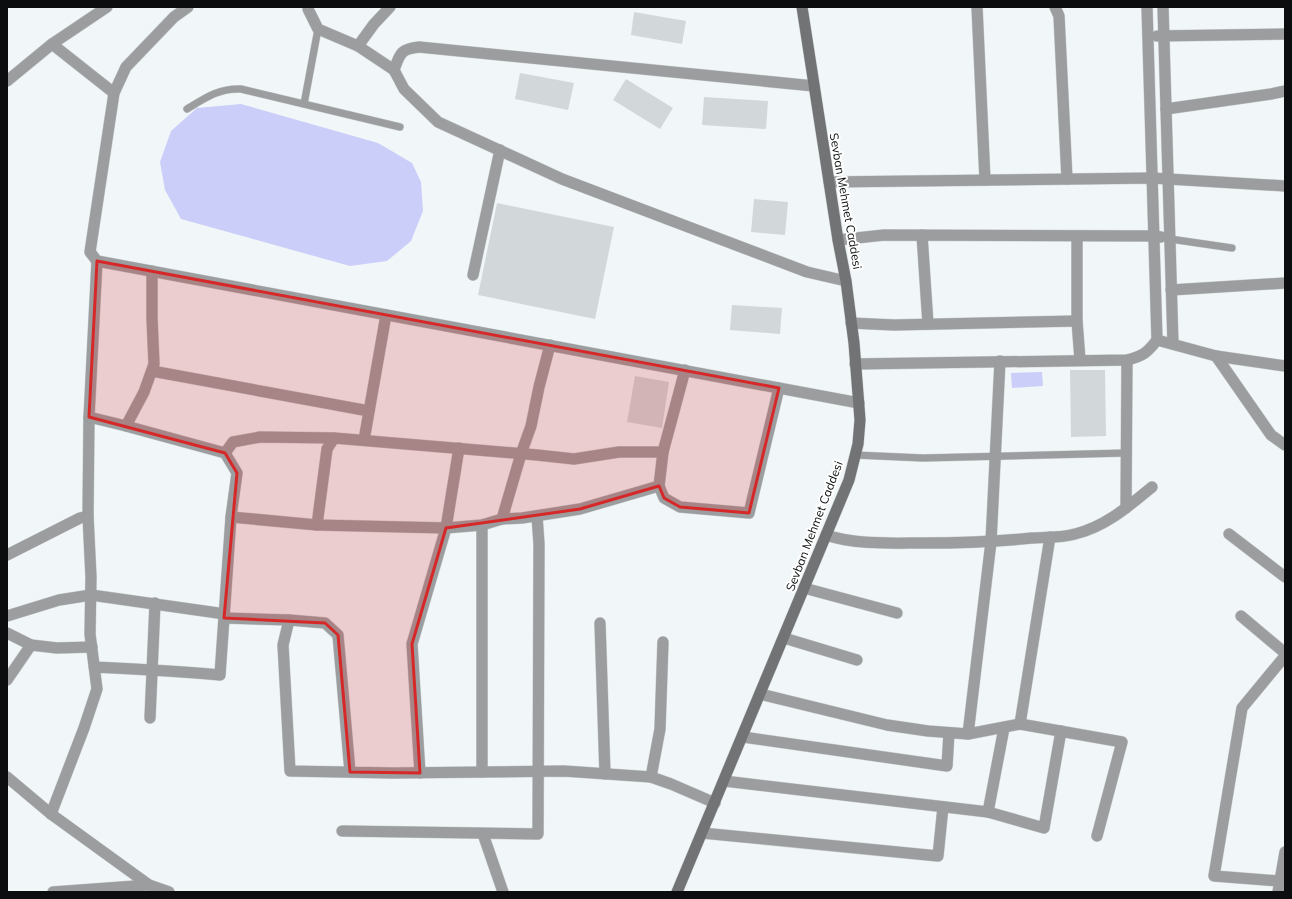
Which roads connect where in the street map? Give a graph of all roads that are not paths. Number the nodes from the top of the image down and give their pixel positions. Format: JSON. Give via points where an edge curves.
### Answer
{"nodes":[{"id":1,"x":108,"y":7,"type":"edge"},
{"id":2,"x":188,"y":7,"type":"edge"},
{"id":3,"x":390,"y":7,"type":"edge"},
{"id":4,"x":802,"y":7,"type":"edge"},
{"id":5,"x":977,"y":7,"type":"edge"},
{"id":6,"x":1055,"y":7,"type":"edge"},
{"id":7,"x":1147,"y":7,"type":"edge"},
{"id":8,"x":1163,"y":7,"type":"edge"},
{"id":9,"x":308,"y":9,"type":"dead end"},
{"id":10,"x":318,"y":28,"type":"junction"},
{"id":11,"x":1285,"y":34,"type":"edge"},
{"id":12,"x":1148,"y":36,"type":"junction"},
{"id":13,"x":1164,"y":36,"type":"junction"},
{"id":14,"x":52,"y":44,"type":"junction"},
{"id":15,"x":358,"y":46,"type":"junction"},
{"id":16,"x":394,"y":70,"type":"junction"},
{"id":17,"x":7,"y":81,"type":"edge"},
{"id":18,"x":814,"y":86,"type":"junction"},
{"id":19,"x":1285,"y":91,"type":"edge"},
{"id":20,"x":114,"y":94,"type":"junction"},
{"id":21,"x":304,"y":104,"type":"junction"},
{"id":22,"x":187,"y":108,"type":"dead end"},
{"id":23,"x":1166,"y":109,"type":"junction"},
{"id":24,"x":400,"y":127,"type":"dead end"},
{"id":25,"x":500,"y":150,"type":"junction"},
{"id":26,"x":1152,"y":178,"type":"junction"},
{"id":27,"x":1067,"y":179,"type":"junction"},
{"id":28,"x":1168,"y":179,"type":"junction"},
{"id":29,"x":985,"y":180,"type":"junction"},
{"id":30,"x":829,"y":182,"type":"junction"},
{"id":31,"x":1285,"y":186,"type":"edge"},
{"id":32,"x":922,"y":235,"type":"junction"},
{"id":33,"x":1077,"y":236,"type":"junction"},
{"id":34,"x":1154,"y":236,"type":"junction"},
{"id":35,"x":1170,"y":239,"type":"junction"},
{"id":36,"x":838,"y":240,"type":"junction"},
{"id":37,"x":1232,"y":248,"type":"dead end"},
{"id":38,"x":97,"y":261,"type":"junction"},
{"id":39,"x":152,"y":271,"type":"junction"},
{"id":40,"x":472,"y":275,"type":"dead end"},
{"id":41,"x":846,"y":281,"type":"junction"},
{"id":42,"x":1285,"y":283,"type":"edge"},
{"id":43,"x":1171,"y":290,"type":"junction"},
{"id":44,"x":386,"y":315,"type":"junction"},
{"id":45,"x":1077,"y":321,"type":"junction"},
{"id":46,"x":851,"y":323,"type":"junction"},
{"id":47,"x":928,"y":324,"type":"junction"},
{"id":48,"x":1157,"y":340,"type":"junction"},
{"id":49,"x":1173,"y":344,"type":"junction"},
{"id":50,"x":550,"y":345,"type":"junction"},
{"id":51,"x":1216,"y":356,"type":"junction"},
{"id":52,"x":1080,"y":360,"type":"junction"},
{"id":53,"x":1127,"y":360,"type":"junction"},
{"id":54,"x":1000,"y":361,"type":"junction"},
{"id":55,"x":855,"y":364,"type":"junction"},
{"id":56,"x":1285,"y":366,"type":"edge"},
{"id":57,"x":685,"y":370,"type":"junction"},
{"id":58,"x":152,"y":371,"type":"junction"},
{"id":59,"x":779,"y":388,"type":"junction"},
{"id":60,"x":859,"y":403,"type":"junction"},
{"id":61,"x":369,"y":412,"type":"junction"},
{"id":62,"x":89,"y":417,"type":"junction"},
{"id":63,"x":126,"y":426,"type":"junction"},
{"id":64,"x":334,"y":438,"type":"junction"},
{"id":65,"x":364,"y":440,"type":"junction"},
{"id":66,"x":1285,"y":445,"type":"edge"},
{"id":67,"x":459,"y":448,"type":"junction"},
{"id":68,"x":663,"y":452,"type":"junction"},
{"id":69,"x":225,"y":453,"type":"junction"},
{"id":70,"x":1126,"y":453,"type":"junction"},
{"id":71,"x":521,"y":454,"type":"junction"},
{"id":72,"x":855,"y":455,"type":"junction"},
{"id":73,"x":995,"y":456,"type":"junction"},
{"id":74,"x":659,"y":486,"type":"junction"},
{"id":75,"x":1152,"y":487,"type":"dead end"},
{"id":76,"x":1126,"y":508,"type":"junction"},
{"id":77,"x":88,"y":516,"type":"junction"},
{"id":78,"x":536,"y":516,"type":"junction"},
{"id":79,"x":231,"y":517,"type":"junction"},
{"id":80,"x":502,"y":519,"type":"junction"},
{"id":81,"x":317,"y":525,"type":"junction"},
{"id":82,"x":482,"y":525,"type":"junction"},
{"id":83,"x":446,"y":528,"type":"junction"},
{"id":84,"x":1229,"y":534,"type":"dead end"},
{"id":85,"x":826,"y":535,"type":"junction"},
{"id":86,"x":1050,"y":536,"type":"junction"},
{"id":87,"x":991,"y":542,"type":"junction"},
{"id":88,"x":7,"y":555,"type":"edge"},
{"id":89,"x":1285,"y":577,"type":"edge"},
{"id":90,"x":804,"y":588,"type":"junction"},
{"id":91,"x":91,"y":595,"type":"junction"},
{"id":92,"x":155,"y":603,"type":"junction"},
{"id":93,"x":896,"y":613,"type":"dead end"},
{"id":94,"x":7,"y":616,"type":"edge"},
{"id":95,"x":224,"y":616,"type":"junction"},
{"id":96,"x":1241,"y":616,"type":"dead end"},
{"id":97,"x":289,"y":620,"type":"junction"},
{"id":98,"x":600,"y":623,"type":"dead end"},
{"id":99,"x":7,"y":632,"type":"edge"},
{"id":100,"x":784,"y":638,"type":"junction"},
{"id":101,"x":663,"y":642,"type":"dead end"},
{"id":102,"x":31,"y":645,"type":"junction"},
{"id":103,"x":92,"y":647,"type":"junction"},
{"id":104,"x":1285,"y":653,"type":"edge"},
{"id":105,"x":1285,"y":656,"type":"edge"},
{"id":106,"x":857,"y":660,"type":"dead end"},
{"id":107,"x":94,"y":667,"type":"junction"},
{"id":108,"x":152,"y":670,"type":"junction"},
{"id":109,"x":7,"y":680,"type":"edge"},
{"id":110,"x":760,"y":694,"type":"junction"},
{"id":111,"x":150,"y":718,"type":"dead end"},
{"id":112,"x":1020,"y":724,"type":"junction"},
{"id":113,"x":1004,"y":728,"type":"junction"},
{"id":114,"x":1061,"y":731,"type":"junction"},
{"id":115,"x":949,"y":733,"type":"junction"},
{"id":116,"x":968,"y":734,"type":"junction"},
{"id":117,"x":743,"y":736,"type":"junction"},
{"id":118,"x":350,"y":772,"type":"junction"},
{"id":119,"x":482,"y":772,"type":"junction"},
{"id":120,"x":538,"y":772,"type":"junction"},
{"id":121,"x":420,"y":773,"type":"junction"},
{"id":122,"x":605,"y":774,"type":"junction"},
{"id":123,"x":7,"y":777,"type":"edge"},
{"id":124,"x":651,"y":777,"type":"junction"},
{"id":125,"x":724,"y":781,"type":"junction"},
{"id":126,"x":715,"y":803,"type":"junction"},
{"id":127,"x":943,"y":806,"type":"junction"},
{"id":128,"x":988,"y":812,"type":"junction"},
{"id":129,"x":51,"y":814,"type":"junction"},
{"id":130,"x":342,"y":831,"type":"dead end"},
{"id":131,"x":702,"y":833,"type":"junction"},
{"id":132,"x":483,"y":834,"type":"junction"},
{"id":133,"x":1097,"y":836,"type":"dead end"},
{"id":134,"x":1285,"y":852,"type":"edge"},
{"id":135,"x":149,"y":886,"type":"junction"},
{"id":136,"x":1280,"y":888,"type":"edge"},
{"id":137,"x":109,"y":890,"type":"edge"},
{"id":138,"x":53,"y":892,"type":"edge"},
{"id":139,"x":170,"y":892,"type":"edge"},
{"id":140,"x":503,"y":892,"type":"edge"},
{"id":141,"x":677,"y":892,"type":"edge"}],
"edges":[{"from":1,"to":14,"type":"street"},
{"from":2,"to":20,"type":"street","via":[[174,17],[126,67]]},
{"from":3,"to":15,"type":"street"},
{"from":4,"to":18,"type":"main road","name":"Sevban Mehmet Caddesi"},
{"from":5,"to":29,"type":"street"},
{"from":6,"to":27,"type":"street","via":[[1059,16]]},
{"from":7,"to":12,"type":"street"},
{"from":8,"to":13,"type":"street"},
{"from":9,"to":10,"type":"street"},
{"from":10,"to":15,"type":"street"},
{"from":10,"to":21,"type":"lane"},
{"from":11,"to":13,"type":"street"},
{"from":12,"to":13,"type":"street"},
{"from":12,"to":26,"type":"street"},
{"from":13,"to":23,"type":"street"},
{"from":14,"to":17,"type":"street"},
{"from":14,"to":20,"type":"street"},
{"from":15,"to":16,"type":"street"},
{"from":16,"to":18,"type":"street","via":[[400,54],[407,48],[419,47]]},
{"from":16,"to":25,"type":"street","via":[[404,89],[438,122]]},
{"from":18,"to":30,"type":"main road","name":"Sevban Mehmet Caddesi"},
{"from":19,"to":23,"type":"street"},
{"from":20,"to":38,"type":"street","via":[[90,252]]},
{"from":21,"to":22,"type":"lane","via":[[248,90],[233,89],[211,94]]},
{"from":21,"to":24,"type":"lane"},
{"from":23,"to":28,"type":"street"},
{"from":25,"to":40,"type":"street"},
{"from":25,"to":41,"type":"street","via":[[562,179],[807,272]]},
{"from":26,"to":27,"type":"street"},
{"from":26,"to":28,"type":"street"},
{"from":26,"to":34,"type":"street"},
{"from":27,"to":29,"type":"street"},
{"from":28,"to":31,"type":"street"},
{"from":28,"to":35,"type":"street"},
{"from":29,"to":30,"type":"street"},
{"from":30,"to":36,"type":"main road","name":"Sevban Mehmet Caddesi"},
{"from":32,"to":33,"type":"street"},
{"from":32,"to":36,"type":"street","via":[[884,235]]},
{"from":32,"to":47,"type":"street"},
{"from":33,"to":34,"type":"street"},
{"from":33,"to":45,"type":"street"},
{"from":34,"to":35,"type":"street"},
{"from":34,"to":48,"type":"street"},
{"from":35,"to":37,"type":"lane"},
{"from":35,"to":43,"type":"street"},
{"from":36,"to":41,"type":"main road","name":"Sevban Mehmet Caddesi"},
{"from":38,"to":39,"type":"street"},
{"from":38,"to":62,"type":"street"},
{"from":39,"to":44,"type":"street"},
{"from":39,"to":58,"type":"street"},
{"from":41,"to":46,"type":"main road","name":"Sevban Mehmet Caddesi"},
{"from":42,"to":43,"type":"street"},
{"from":43,"to":49,"type":"street"},
{"from":44,"to":50,"type":"street"},
{"from":44,"to":61,"type":"street"},
{"from":45,"to":47,"type":"street"},
{"from":45,"to":52,"type":"street"},
{"from":46,"to":47,"type":"street"},
{"from":46,"to":55,"type":"main road","name":"Sevban Mehmet Caddesi"},
{"from":48,"to":49,"type":"street"},
{"from":48,"to":53,"type":"street","via":[[1148,352]]},
{"from":49,"to":51,"type":"street"},
{"from":50,"to":57,"type":"street"},
{"from":50,"to":71,"type":"street","via":[[531,426]]},
{"from":51,"to":56,"type":"street"},
{"from":51,"to":66,"type":"street","via":[[1271,435]]},
{"from":52,"to":53,"type":"street"},
{"from":52,"to":54,"type":"street"},
{"from":53,"to":70,"type":"street"},
{"from":54,"to":55,"type":"street"},
{"from":54,"to":73,"type":"street"},
{"from":55,"to":60,"type":"main road","name":"Sevban Mehmet Caddesi"},
{"from":57,"to":59,"type":"street"},
{"from":57,"to":68,"type":"street"},
{"from":58,"to":61,"type":"street"},
{"from":58,"to":63,"type":"street"},
{"from":59,"to":60,"type":"street"},
{"from":59,"to":74,"type":"street","via":[[749,513],[680,507],[664,498]]},
{"from":60,"to":72,"type":"main road","name":"Sevban Mehmet Caddesi","via":[[860,420]]},
{"from":61,"to":65,"type":"street"},
{"from":62,"to":63,"type":"street"},
{"from":62,"to":77,"type":"street"},
{"from":63,"to":69,"type":"street"},
{"from":64,"to":65,"type":"street"},
{"from":64,"to":69,"type":"street","via":[[260,438],[233,442]]},
{"from":64,"to":81,"type":"street","via":[[327,449]]},
{"from":65,"to":67,"type":"street"},
{"from":67,"to":71,"type":"street"},
{"from":67,"to":83,"type":"street"},
{"from":68,"to":71,"type":"street","via":[[619,452],[574,459]]},
{"from":68,"to":74,"type":"street"},
{"from":69,"to":79,"type":"street","via":[[237,473]]},
{"from":70,"to":73,"type":"lane"},
{"from":70,"to":76,"type":"street"},
{"from":71,"to":80,"type":"street"},
{"from":72,"to":73,"type":"lane","via":[[924,458]]},
{"from":72,"to":85,"type":"main road","name":"Sevban Mehmet Caddesi","via":[[849,480]]},
{"from":73,"to":87,"type":"street"},
{"from":74,"to":78,"type":"street","via":[[580,509]]},
{"from":75,"to":76,"type":"street"},
{"from":76,"to":86,"type":"street","via":[[1088,530]]},
{"from":77,"to":88,"type":"street"},
{"from":77,"to":91,"type":"street"},
{"from":78,"to":80,"type":"street"},
{"from":78,"to":120,"type":"street","via":[[539,544]]},
{"from":79,"to":81,"type":"street"},
{"from":79,"to":95,"type":"street"},
{"from":80,"to":82,"type":"street"},
{"from":81,"to":83,"type":"street"},
{"from":82,"to":83,"type":"street"},
{"from":82,"to":119,"type":"street"},
{"from":83,"to":121,"type":"street","via":[[412,644]]},
{"from":84,"to":89,"type":"street"},
{"from":85,"to":87,"type":"street","via":[[842,540],[896,543]]},
{"from":85,"to":90,"type":"main road","name":"Sevban Mehmet Caddesi"},
{"from":86,"to":87,"type":"street"},
{"from":86,"to":112,"type":"street"},
{"from":87,"to":116,"type":"street"},
{"from":90,"to":93,"type":"street"},
{"from":90,"to":100,"type":"main road","name":"Sevban Mehmet Caddesi"},
{"from":91,"to":92,"type":"street"},
{"from":91,"to":94,"type":"street","via":[[59,600]]},
{"from":91,"to":103,"type":"street"},
{"from":92,"to":95,"type":"street"},
{"from":92,"to":108,"type":"street"},
{"from":95,"to":97,"type":"street"},
{"from":95,"to":108,"type":"street","via":[[220,675]]},
{"from":96,"to":104,"type":"street"},
{"from":97,"to":118,"type":"street","via":[[325,623],[338,635]]},
{"from":97,"to":118,"type":"street","via":[[284,645],[290,771]]},
{"from":98,"to":122,"type":"street"},
{"from":99,"to":102,"type":"street"},
{"from":100,"to":106,"type":"street"},
{"from":100,"to":110,"type":"main road","name":"Sevban Mehmet Caddesi"},
{"from":101,"to":124,"type":"street","via":[[660,729]]},
{"from":102,"to":103,"type":"street","via":[[57,648]]},
{"from":102,"to":109,"type":"street"},
{"from":103,"to":107,"type":"street"},
{"from":105,"to":136,"type":"street","via":[[1242,708],[1214,876]]},
{"from":107,"to":108,"type":"street"},
{"from":107,"to":129,"type":"street","via":[[97,689]]},
{"from":108,"to":111,"type":"street"},
{"from":110,"to":115,"type":"street","via":[[887,725]]},
{"from":110,"to":117,"type":"main road","name":"Sevban Mehmet Caddesi"},
{"from":112,"to":113,"type":"street"},
{"from":112,"to":114,"type":"street"},
{"from":113,"to":116,"type":"street"},
{"from":113,"to":128,"type":"street"},
{"from":114,"to":128,"type":"street","via":[[1044,828]]},
{"from":114,"to":133,"type":"street","via":[[1122,742]]},
{"from":115,"to":116,"type":"street"},
{"from":115,"to":117,"type":"street","via":[[947,766]]},
{"from":117,"to":125,"type":"main road","name":"Sevban Mehmet Caddesi"},
{"from":118,"to":121,"type":"street"},
{"from":119,"to":120,"type":"street"},
{"from":119,"to":121,"type":"street"},
{"from":120,"to":122,"type":"street"},
{"from":120,"to":132,"type":"street","via":[[538,834]]},
{"from":122,"to":124,"type":"street"},
{"from":123,"to":129,"type":"street"},
{"from":124,"to":126,"type":"street"},
{"from":125,"to":126,"type":"main road","name":"Sevban Mehmet Caddesi"},
{"from":125,"to":127,"type":"street"},
{"from":126,"to":131,"type":"main road","name":"Sevban Mehmet Caddesi"},
{"from":127,"to":128,"type":"street"},
{"from":127,"to":131,"type":"street","via":[[938,856]]},
{"from":129,"to":135,"type":"street"},
{"from":130,"to":132,"type":"street"},
{"from":131,"to":141,"type":"main road","name":"Sevban Mehmet Caddesi"},
{"from":132,"to":140,"type":"street"},
{"from":134,"to":136,"type":"street"},
{"from":135,"to":137,"type":"street"},
{"from":135,"to":139,"type":"street"},
{"from":137,"to":138,"type":"street"}]}
